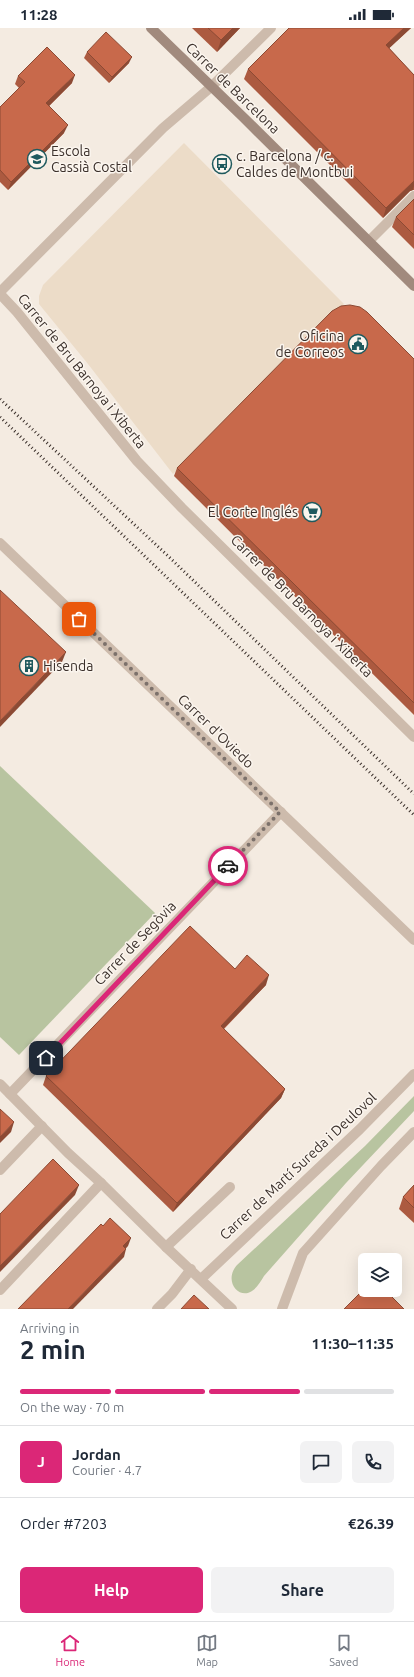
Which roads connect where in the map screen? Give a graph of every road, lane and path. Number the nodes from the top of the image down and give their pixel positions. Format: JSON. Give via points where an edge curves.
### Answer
{"nodes":[{"id":1,"x":151,"y":28,"type":"edge"},
{"id":2,"x":271,"y":28,"type":"edge"},
{"id":3,"x":211,"y":87,"type":"junction"},
{"id":4,"x":414,"y":196,"type":"edge"},
{"id":5,"x":369,"y":241,"type":"junction"},
{"id":6,"x":414,"y":286,"type":"edge"},
{"id":7,"x":0,"y":293,"type":"edge"},
{"id":8,"x":0,"y":543,"type":"edge"},
{"id":9,"x":414,"y":737,"type":"edge"},
{"id":10,"x":280,"y":812,"type":"junction"},
{"id":11,"x":414,"y":940,"type":"edge"},
{"id":12,"x":414,"y":1074,"type":"edge"},
{"id":13,"x":0,"y":1084,"type":"edge"},
{"id":14,"x":10,"y":1094,"type":"junction"},
{"id":15,"x":42,"y":1126,"type":"junction"},
{"id":16,"x":414,"y":1132,"type":"edge"},
{"id":17,"x":0,"y":1170,"type":"edge"},
{"id":18,"x":102,"y":1183,"type":"junction"},
{"id":19,"x":230,"y":1187,"type":"dead end"},
{"id":20,"x":166,"y":1247,"type":"junction"},
{"id":21,"x":190,"y":1269,"type":"junction"},
{"id":22,"x":201,"y":1278,"type":"junction"},
{"id":23,"x":0,"y":1290,"type":"edge"},
{"id":24,"x":157,"y":1309,"type":"edge"},
{"id":25,"x":232,"y":1309,"type":"edge"},
{"id":26,"x":282,"y":1309,"type":"edge"}],
"edges":[{"from":1,"to":3,"type":"main road","name":"Carrer de Barcelona"},
{"from":2,"to":3,"type":"street"},
{"from":3,"to":5,"type":"main road","name":"Carrer de Barcelona"},
{"from":3,"to":7,"type":"street","via":[[163,128]]},
{"from":4,"to":5,"type":"street"},
{"from":5,"to":6,"type":"main road","name":"Carrer de Barcelona"},
{"from":7,"to":9,"type":"street","name":"Carrer de Bru Barnoya i Xiberta","via":[[137,461]]},
{"from":8,"to":10,"type":"street","name":"Carrer d'Oviedo"},
{"from":10,"to":11,"type":"street","name":"Carrer d'Oviedo"},
{"from":10,"to":14,"type":"street","name":"Carrer de Segòvia"},
{"from":12,"to":22,"type":"street","name":"Carrer de Martí Sureda i Deulovol","via":[[360,1129]]},
{"from":13,"to":14,"type":"street"},
{"from":14,"to":15,"type":"street"},
{"from":15,"to":17,"type":"street"},
{"from":15,"to":18,"type":"street"},
{"from":16,"to":26,"type":"street","via":[[303,1253]]},
{"from":18,"to":20,"type":"street"},
{"from":18,"to":23,"type":"street"},
{"from":19,"to":20,"type":"street"},
{"from":20,"to":21,"type":"street"},
{"from":21,"to":22,"type":"street"},
{"from":21,"to":24,"type":"street","via":[[172,1294]]},
{"from":22,"to":25,"type":"street"}]}
